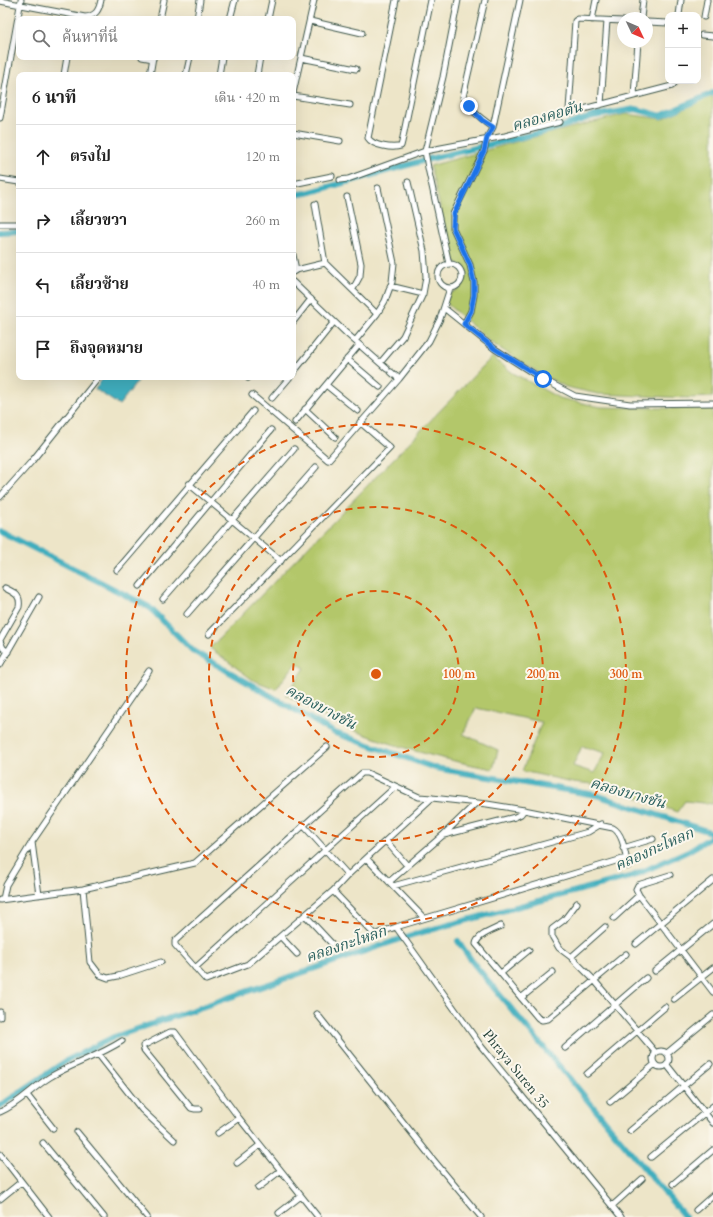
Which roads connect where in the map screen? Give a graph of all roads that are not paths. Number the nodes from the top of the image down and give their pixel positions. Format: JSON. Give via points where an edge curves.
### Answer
{"nodes":[{"id":1,"x":101,"y":0,"type":"edge"},
{"id":2,"x":164,"y":0,"type":"edge"},
{"id":3,"x":200,"y":0,"type":"edge"},
{"id":4,"x":235,"y":0,"type":"edge"},
{"id":5,"x":272,"y":0,"type":"edge"},
{"id":6,"x":314,"y":0,"type":"edge"},
{"id":7,"x":396,"y":0,"type":"edge"},
{"id":8,"x":432,"y":0,"type":"edge"},
{"id":9,"x":458,"y":0,"type":"edge"},
{"id":10,"x":485,"y":0,"type":"edge"},
{"id":11,"x":520,"y":0,"type":"edge"},
{"id":12,"x":596,"y":0,"type":"edge"},
{"id":13,"x":643,"y":0,"type":"edge"},
{"id":14,"x":681,"y":0,"type":"edge"},
{"id":15,"x":707,"y":0,"type":"edge"},
{"id":16,"x":0,"y":1,"type":"edge"},
{"id":17,"x":21,"y":2,"type":"edge"},
{"id":18,"x":641,"y":12,"type":"edge"},
{"id":19,"x":679,"y":12,"type":"edge"},
{"id":20,"x":18,"y":16,"type":"edge"},
{"id":21,"x":70,"y":16,"type":"edge"},
{"id":22,"x":92,"y":16,"type":"edge"},
{"id":23,"x":161,"y":16,"type":"edge"},
{"id":24,"x":197,"y":16,"type":"edge"},
{"id":25,"x":231,"y":16,"type":"edge"},
{"id":26,"x":269,"y":16,"type":"edge"},
{"id":27,"x":704,"y":17,"type":"dead end"},
{"id":28,"x":592,"y":20,"type":"junction"},
{"id":29,"x":310,"y":21,"type":"junction"},
{"id":30,"x":606,"y":21,"type":"junction"},
{"id":31,"x":617,"y":21,"type":"edge"},
{"id":32,"x":653,"y":22,"type":"edge"},
{"id":33,"x":665,"y":23,"type":"edge"},
{"id":34,"x":16,"y":30,"type":"edge"},
{"id":35,"x":362,"y":33,"type":"dead end"},
{"id":36,"x":702,"y":35,"type":"dead end"},
{"id":37,"x":713,"y":36,"type":"edge"},
{"id":38,"x":638,"y":48,"type":"edge"},
{"id":39,"x":301,"y":58,"type":"junction"},
{"id":40,"x":66,"y":60,"type":"edge"},
{"id":41,"x":153,"y":60,"type":"edge"},
{"id":42,"x":189,"y":60,"type":"edge"},
{"id":43,"x":222,"y":60,"type":"edge"},
{"id":44,"x":259,"y":60,"type":"edge"},
{"id":45,"x":356,"y":69,"type":"dead end"},
{"id":46,"x":64,"y":72,"type":"edge"},
{"id":47,"x":151,"y":72,"type":"edge"},
{"id":48,"x":187,"y":72,"type":"edge"},
{"id":49,"x":220,"y":72,"type":"edge"},
{"id":50,"x":257,"y":72,"type":"edge"},
{"id":51,"x":296,"y":80,"type":"edge"},
{"id":52,"x":674,"y":84,"type":"edge"},
{"id":53,"x":296,"y":95,"type":"edge"},
{"id":54,"x":634,"y":95,"type":"junction"},
{"id":55,"x":601,"y":104,"type":"junction"},
{"id":56,"x":350,"y":105,"type":"dead end"},
{"id":57,"x":0,"y":118,"type":"edge"},
{"id":58,"x":560,"y":122,"type":"dead end"},
{"id":59,"x":493,"y":127,"type":"junction"},
{"id":60,"x":296,"y":134,"type":"edge"},
{"id":61,"x":340,"y":141,"type":"dead end"},
{"id":62,"x":487,"y":141,"type":"junction"},
{"id":63,"x":426,"y":153,"type":"junction"},
{"id":64,"x":332,"y":176,"type":"dead end"},
{"id":65,"x":0,"y":179,"type":"edge"},
{"id":66,"x":340,"y":180,"type":"dead end"},
{"id":67,"x":16,"y":182,"type":"edge"},
{"id":68,"x":408,"y":182,"type":"dead end"},
{"id":69,"x":296,"y":183,"type":"edge"},
{"id":70,"x":378,"y":188,"type":"dead end"},
{"id":71,"x":347,"y":197,"type":"dead end"},
{"id":72,"x":315,"y":204,"type":"dead end"},
{"id":73,"x":0,"y":224,"type":"edge"},
{"id":74,"x":16,"y":224,"type":"edge"},
{"id":75,"x":325,"y":263,"type":"junction"},
{"id":76,"x":449,"y":264,"type":"junction"},
{"id":77,"x":296,"y":270,"type":"edge"},
{"id":78,"x":296,"y":285,"type":"edge"},
{"id":79,"x":390,"y":286,"type":"junction"},
{"id":80,"x":450,"y":288,"type":"junction"},
{"id":81,"x":353,"y":289,"type":"junction"},
{"id":82,"x":423,"y":294,"type":"junction"},
{"id":83,"x":311,"y":299,"type":"junction"},
{"id":84,"x":444,"y":308,"type":"junction"},
{"id":85,"x":377,"y":314,"type":"junction"},
{"id":86,"x":296,"y":318,"type":"edge"},
{"id":87,"x":334,"y":322,"type":"junction"},
{"id":88,"x":464,"y":324,"type":"junction"},
{"id":89,"x":357,"y":343,"type":"junction"},
{"id":90,"x":347,"y":359,"type":"junction"},
{"id":91,"x":380,"y":363,"type":"junction"},
{"id":92,"x":296,"y":369,"type":"edge"},
{"id":93,"x":399,"y":379,"type":"junction"},
{"id":94,"x":97,"y":380,"type":"edge"},
{"id":95,"x":287,"y":380,"type":"edge"},
{"id":96,"x":326,"y":385,"type":"junction"},
{"id":97,"x":380,"y":387,"type":"dead end"},
{"id":98,"x":252,"y":394,"type":"dead end"},
{"id":99,"x":272,"y":398,"type":"dead end"},
{"id":100,"x":713,"y":403,"type":"edge"},
{"id":101,"x":305,"y":409,"type":"junction"},
{"id":102,"x":253,"y":411,"type":"dead end"},
{"id":103,"x":358,"y":411,"type":"dead end"},
{"id":104,"x":295,"y":422,"type":"dead end"},
{"id":105,"x":360,"y":422,"type":"junction"},
{"id":106,"x":271,"y":430,"type":"dead end"},
{"id":107,"x":335,"y":437,"type":"dead end"},
{"id":108,"x":294,"y":449,"type":"dead end"},
{"id":109,"x":316,"y":467,"type":"dead end"},
{"id":110,"x":189,"y":484,"type":"junction"},
{"id":111,"x":0,"y":497,"type":"edge"},
{"id":112,"x":211,"y":501,"type":"junction"},
{"id":113,"x":233,"y":519,"type":"junction"},
{"id":114,"x":254,"y":537,"type":"junction"},
{"id":115,"x":281,"y":561,"type":"junction"},
{"id":116,"x":117,"y":570,"type":"dead end"},
{"id":117,"x":140,"y":586,"type":"dead end"},
{"id":118,"x":5,"y":588,"type":"dead end"},
{"id":119,"x":39,"y":597,"type":"dead end"},
{"id":120,"x":163,"y":599,"type":"dead end"},
{"id":121,"x":187,"y":614,"type":"dead end"},
{"id":122,"x":209,"y":634,"type":"dead end"},
{"id":123,"x":0,"y":640,"type":"edge"},
{"id":124,"x":8,"y":652,"type":"junction"},
{"id":125,"x":0,"y":665,"type":"edge"},
{"id":126,"x":149,"y":671,"type":"dead end"},
{"id":127,"x":327,"y":746,"type":"dead end"},
{"id":128,"x":395,"y":787,"type":"junction"},
{"id":129,"x":432,"y":798,"type":"junction"},
{"id":130,"x":476,"y":803,"type":"junction"},
{"id":131,"x":524,"y":810,"type":"junction"},
{"id":132,"x":601,"y":824,"type":"junction"},
{"id":133,"x":303,"y":825,"type":"junction"},
{"id":134,"x":442,"y":836,"type":"junction"},
{"id":135,"x":653,"y":839,"type":"dead end"},
{"id":136,"x":386,"y":841,"type":"junction"},
{"id":137,"x":32,"y":842,"type":"junction"},
{"id":138,"x":623,"y":848,"type":"junction"},
{"id":139,"x":326,"y":850,"type":"junction"},
{"id":140,"x":626,"y":858,"type":"junction"},
{"id":141,"x":367,"y":859,"type":"junction"},
{"id":142,"x":405,"y":863,"type":"dead end"},
{"id":143,"x":628,"y":866,"type":"dead end"},
{"id":144,"x":348,"y":875,"type":"junction"},
{"id":145,"x":670,"y":875,"type":"dead end"},
{"id":146,"x":713,"y":880,"type":"edge"},
{"id":147,"x":392,"y":884,"type":"junction"},
{"id":148,"x":83,"y":889,"type":"junction"},
{"id":149,"x":333,"y":891,"type":"junction"},
{"id":150,"x":39,"y":895,"type":"junction"},
{"id":151,"x":639,"y":896,"type":"junction"},
{"id":152,"x":2,"y":899,"type":"edge"},
{"id":153,"x":577,"y":903,"type":"dead end"},
{"id":154,"x":305,"y":915,"type":"junction"},
{"id":155,"x":424,"y":918,"type":"junction"},
{"id":156,"x":614,"y":918,"type":"dead end"},
{"id":157,"x":661,"y":923,"type":"junction"},
{"id":158,"x":713,"y":924,"type":"edge"},
{"id":159,"x":501,"y":926,"type":"dead end"},
{"id":160,"x":605,"y":927,"type":"dead end"},
{"id":161,"x":398,"y":929,"type":"junction"},
{"id":162,"x":280,"y":937,"type":"junction"},
{"id":163,"x":636,"y":944,"type":"dead end"},
{"id":164,"x":334,"y":946,"type":"dead end"},
{"id":165,"x":529,"y":950,"type":"dead end"},
{"id":166,"x":681,"y":951,"type":"junction"},
{"id":167,"x":297,"y":954,"type":"dead end"},
{"id":168,"x":626,"y":954,"type":"dead end"},
{"id":169,"x":571,"y":957,"type":"junction"},
{"id":170,"x":162,"y":962,"type":"dead end"},
{"id":171,"x":195,"y":968,"type":"junction"},
{"id":172,"x":713,"y":968,"type":"edge"},
{"id":173,"x":655,"y":971,"type":"dead end"},
{"id":174,"x":553,"y":972,"type":"dead end"},
{"id":175,"x":501,"y":973,"type":"junction"},
{"id":176,"x":646,"y":978,"type":"dead end"},
{"id":177,"x":702,"y":978,"type":"junction"},
{"id":178,"x":594,"y":980,"type":"junction"},
{"id":179,"x":713,"y":992,"type":"edge"},
{"id":180,"x":522,"y":998,"type":"junction"},
{"id":181,"x":674,"y":999,"type":"dead end"},
{"id":182,"x":616,"y":1005,"type":"junction"},
{"id":183,"x":665,"y":1007,"type":"dead end"},
{"id":184,"x":0,"y":1012,"type":"edge"},
{"id":185,"x":317,"y":1014,"type":"dead end"},
{"id":186,"x":713,"y":1015,"type":"edge"},
{"id":187,"x":0,"y":1017,"type":"edge"},
{"id":188,"x":637,"y":1031,"type":"junction"},
{"id":189,"x":122,"y":1041,"type":"dead end"},
{"id":190,"x":565,"y":1048,"type":"dead end"},
{"id":191,"x":656,"y":1053,"type":"junction"},
{"id":192,"x":667,"y":1053,"type":"junction"},
{"id":193,"x":98,"y":1054,"type":"junction"},
{"id":194,"x":655,"y":1064,"type":"junction"},
{"id":195,"x":710,"y":1064,"type":"dead end"},
{"id":196,"x":667,"y":1065,"type":"junction"},
{"id":197,"x":587,"y":1074,"type":"dead end"},
{"id":198,"x":683,"y":1086,"type":"junction"},
{"id":199,"x":27,"y":1095,"type":"junction"},
{"id":200,"x":610,"y":1102,"type":"dead end"},
{"id":201,"x":713,"y":1106,"type":"edge"},
{"id":202,"x":200,"y":1109,"type":"dead end"},
{"id":203,"x":0,"y":1112,"type":"edge"},
{"id":204,"x":705,"y":1113,"type":"junction"},
{"id":205,"x":239,"y":1118,"type":"junction"},
{"id":206,"x":713,"y":1123,"type":"edge"},
{"id":207,"x":53,"y":1128,"type":"dead end"},
{"id":208,"x":630,"y":1131,"type":"dead end"},
{"id":209,"x":77,"y":1132,"type":"dead end"},
{"id":210,"x":218,"y":1133,"type":"dead end"},
{"id":211,"x":174,"y":1140,"type":"dead end"},
{"id":212,"x":43,"y":1143,"type":"dead end"},
{"id":213,"x":260,"y":1145,"type":"junction"},
{"id":214,"x":713,"y":1150,"type":"edge"},
{"id":215,"x":0,"y":1154,"type":"edge"},
{"id":216,"x":651,"y":1157,"type":"dead end"},
{"id":217,"x":237,"y":1163,"type":"dead end"},
{"id":218,"x":280,"y":1171,"type":"junction"},
{"id":219,"x":642,"y":1180,"type":"dead end"},
{"id":220,"x":21,"y":1182,"type":"junction"},
{"id":221,"x":673,"y":1184,"type":"dead end"},
{"id":222,"x":258,"y":1188,"type":"dead end"},
{"id":223,"x":713,"y":1195,"type":"edge"},
{"id":224,"x":301,"y":1196,"type":"junction"},
{"id":225,"x":0,"y":1199,"type":"edge"},
{"id":226,"x":612,"y":1206,"type":"junction"},
{"id":227,"x":696,"y":1210,"type":"dead end"},
{"id":228,"x":279,"y":1213,"type":"dead end"},
{"id":229,"x":49,"y":1217,"type":"edge"},
{"id":230,"x":104,"y":1217,"type":"edge"},
{"id":231,"x":146,"y":1217,"type":"edge"},
{"id":232,"x":318,"y":1217,"type":"edge"},
{"id":233,"x":481,"y":1217,"type":"edge"},
{"id":234,"x":621,"y":1217,"type":"edge"}],
"edges":[{"from":1,"to":22,"type":"street","via":[[99,10]]},
{"from":2,"to":23,"type":"street"},
{"from":3,"to":24,"type":"street"},
{"from":4,"to":25,"type":"street"},
{"from":5,"to":26,"type":"street"},
{"from":6,"to":29,"type":"street"},
{"from":7,"to":8,"type":"street","via":[[368,138],[372,142],[398,147],[402,142]]},
{"from":9,"to":63,"type":"street"},
{"from":10,"to":59,"type":"street","via":[[463,97],[482,120]]},
{"from":11,"to":59,"type":"street"},
{"from":12,"to":28,"type":"street"},
{"from":13,"to":18,"type":"street"},
{"from":14,"to":19,"type":"street"},
{"from":15,"to":27,"type":"street"},
{"from":16,"to":17,"type":"street"},
{"from":17,"to":20,"type":"street"},
{"from":17,"to":21,"type":"street"},
{"from":28,"to":30,"type":"street"},
{"from":28,"to":55,"type":"street","via":[[578,19],[574,24],[568,110],[572,112]]},
{"from":29,"to":35,"type":"street"},
{"from":29,"to":39,"type":"street"},
{"from":30,"to":31,"type":"street"},
{"from":30,"to":55,"type":"street"},
{"from":32,"to":33,"type":"street"},
{"from":34,"to":57,"type":"street"},
{"from":36,"to":37,"type":"street"},
{"from":38,"to":54,"type":"street"},
{"from":39,"to":45,"type":"street"},
{"from":39,"to":51,"type":"street"},
{"from":40,"to":46,"type":"street"},
{"from":41,"to":47,"type":"street"},
{"from":42,"to":48,"type":"street"},
{"from":43,"to":49,"type":"street"},
{"from":44,"to":50,"type":"street"},
{"from":52,"to":54,"type":"street"},
{"from":53,"to":56,"type":"street"},
{"from":54,"to":55,"type":"street"},
{"from":58,"to":62,"type":"street"},
{"from":59,"to":62,"type":"street"},
{"from":60,"to":61,"type":"street"},
{"from":62,"to":63,"type":"street"},
{"from":62,"to":88,"type":"street","via":[[454,214],[453,228],[470,265],[474,282],[471,311]]},
{"from":63,"to":66,"type":"street"},
{"from":63,"to":76,"type":"street"},
{"from":64,"to":69,"type":"street"},
{"from":65,"to":67,"type":"street"},
{"from":68,"to":82,"type":"street","via":[[424,251],[426,277]]},
{"from":70,"to":79,"type":"street","via":[[394,263]]},
{"from":71,"to":81,"type":"street","via":[[361,264],[360,276]]},
{"from":72,"to":75,"type":"street"},
{"from":73,"to":74,"type":"street"},
{"from":75,"to":77,"type":"street"},
{"from":75,"to":81,"type":"street"},
{"from":76,"to":80,"type":"street","via":[[441,269],[439,279],[441,284]]},
{"from":76,"to":80,"type":"street","via":[[456,265],[463,276],[456,287]]},
{"from":78,"to":83,"type":"street"},
{"from":79,"to":82,"type":"street"},
{"from":79,"to":85,"type":"street"},
{"from":80,"to":84,"type":"street"},
{"from":81,"to":85,"type":"street"},
{"from":82,"to":91,"type":"street","via":[[403,336]]},
{"from":83,"to":86,"type":"street"},
{"from":83,"to":87,"type":"street"},
{"from":84,"to":88,"type":"street"},
{"from":84,"to":93,"type":"street","via":[[429,341]]},
{"from":85,"to":89,"type":"street"},
{"from":87,"to":89,"type":"street"},
{"from":87,"to":92,"type":"street"},
{"from":88,"to":100,"type":"street","via":[[495,349],[574,396],[630,404]]},
{"from":89,"to":90,"type":"street"},
{"from":89,"to":91,"type":"street"},
{"from":90,"to":96,"type":"street"},
{"from":90,"to":97,"type":"street"},
{"from":91,"to":93,"type":"street"},
{"from":93,"to":105,"type":"street"},
{"from":94,"to":111,"type":"street"},
{"from":95,"to":99,"type":"street"},
{"from":96,"to":101,"type":"street"},
{"from":96,"to":103,"type":"street"},
{"from":98,"to":105,"type":"street","via":[[328,460]]},
{"from":101,"to":104,"type":"street"},
{"from":101,"to":107,"type":"street"},
{"from":102,"to":110,"type":"street"},
{"from":105,"to":115,"type":"street","via":[[390,448]]},
{"from":106,"to":112,"type":"street"},
{"from":108,"to":113,"type":"street"},
{"from":109,"to":114,"type":"street"},
{"from":110,"to":112,"type":"street"},
{"from":110,"to":116,"type":"street"},
{"from":112,"to":113,"type":"street"},
{"from":112,"to":117,"type":"street"},
{"from":113,"to":114,"type":"street"},
{"from":113,"to":120,"type":"street"},
{"from":114,"to":115,"type":"street"},
{"from":114,"to":121,"type":"street"},
{"from":115,"to":122,"type":"street"},
{"from":118,"to":123,"type":"street","via":[[16,594],[20,603]]},
{"from":119,"to":124,"type":"street"},
{"from":123,"to":124,"type":"street"},
{"from":124,"to":125,"type":"street"},
{"from":126,"to":137,"type":"street"},
{"from":127,"to":148,"type":"street","via":[[195,863]]},
{"from":128,"to":129,"type":"street","via":[[419,797]]},
{"from":128,"to":133,"type":"street","via":[[362,773]]},
{"from":128,"to":139,"type":"street"},
{"from":129,"to":130,"type":"street"},
{"from":129,"to":136,"type":"street"},
{"from":130,"to":131,"type":"street"},
{"from":130,"to":134,"type":"street"},
{"from":131,"to":132,"type":"street"},
{"from":131,"to":134,"type":"street","via":[[515,817]]},
{"from":132,"to":138,"type":"street","via":[[616,830]]},
{"from":132,"to":147,"type":"street","via":[[588,832]]},
{"from":133,"to":139,"type":"street"},
{"from":133,"to":171,"type":"street","via":[[175,940],[175,946]]},
{"from":134,"to":147,"type":"street"},
{"from":135,"to":138,"type":"street"},
{"from":136,"to":141,"type":"street"},
{"from":136,"to":142,"type":"street"},
{"from":137,"to":150,"type":"street"},
{"from":137,"to":152,"type":"street","via":[[6,885]]},
{"from":138,"to":140,"type":"street"},
{"from":139,"to":144,"type":"street"},
{"from":139,"to":171,"type":"street"},
{"from":140,"to":143,"type":"street"},
{"from":140,"to":155,"type":"street"},
{"from":141,"to":144,"type":"street"},
{"from":141,"to":147,"type":"street"},
{"from":144,"to":149,"type":"street"},
{"from":145,"to":151,"type":"street","via":[[638,885],[636,890]]},
{"from":146,"to":157,"type":"street"},
{"from":147,"to":155,"type":"street"},
{"from":148,"to":150,"type":"street"},
{"from":148,"to":170,"type":"street","via":[[90,962],[100,975],[116,977]]},
{"from":149,"to":154,"type":"street"},
{"from":149,"to":161,"type":"street","via":[[374,934]]},
{"from":150,"to":152,"type":"street"},
{"from":151,"to":156,"type":"street"},
{"from":151,"to":157,"type":"street"},
{"from":153,"to":169,"type":"street","via":[[551,933],[557,944]]},
{"from":154,"to":162,"type":"street"},
{"from":154,"to":164,"type":"street"},
{"from":155,"to":161,"type":"street"},
{"from":157,"to":163,"type":"street"},
{"from":157,"to":166,"type":"street"},
{"from":158,"to":166,"type":"street"},
{"from":159,"to":175,"type":"street","via":[[480,938],[476,945]]},
{"from":160,"to":169,"type":"street"},
{"from":161,"to":226,"type":"street","name":"Phraya Suren 35","via":[[481,1046]]},
{"from":162,"to":167,"type":"street"},
{"from":162,"to":171,"type":"street","via":[[248,964],[237,969],[206,980]]},
{"from":165,"to":175,"type":"street"},
{"from":166,"to":173,"type":"street"},
{"from":166,"to":177,"type":"street"},
{"from":168,"to":178,"type":"street"},
{"from":169,"to":178,"type":"street"},
{"from":172,"to":177,"type":"street"},
{"from":174,"to":180,"type":"street"},
{"from":175,"to":180,"type":"street"},
{"from":176,"to":182,"type":"street"},
{"from":177,"to":179,"type":"street"},
{"from":177,"to":181,"type":"street"},
{"from":178,"to":180,"type":"street","via":[[548,1019],[538,1018]]},
{"from":178,"to":182,"type":"street"},
{"from":182,"to":188,"type":"street"},
{"from":182,"to":190,"type":"street"},
{"from":183,"to":188,"type":"street"},
{"from":184,"to":187,"type":"street"},
{"from":185,"to":233,"type":"street"},
{"from":186,"to":192,"type":"street"},
{"from":188,"to":191,"type":"street"},
{"from":188,"to":197,"type":"street"},
{"from":189,"to":193,"type":"street"},
{"from":191,"to":192,"type":"street"},
{"from":191,"to":194,"type":"street","via":[[653,1057]]},
{"from":192,"to":196,"type":"street"},
{"from":193,"to":199,"type":"street","via":[[54,1075]]},
{"from":193,"to":211,"type":"street","via":[[142,1110]]},
{"from":194,"to":196,"type":"street","via":[[662,1067]]},
{"from":194,"to":200,"type":"street"},
{"from":195,"to":198,"type":"street"},
{"from":196,"to":198,"type":"street"},
{"from":198,"to":204,"type":"street"},
{"from":198,"to":208,"type":"street"},
{"from":199,"to":203,"type":"street"},
{"from":199,"to":207,"type":"street"},
{"from":201,"to":204,"type":"street"},
{"from":202,"to":205,"type":"street","via":[[192,1108],[144,1050],[144,1046],[170,1032],[175,1032]]},
{"from":204,"to":206,"type":"street"},
{"from":204,"to":216,"type":"street"},
{"from":205,"to":210,"type":"street"},
{"from":205,"to":213,"type":"street"},
{"from":209,"to":231,"type":"street"},
{"from":212,"to":230,"type":"street"},
{"from":213,"to":217,"type":"street"},
{"from":213,"to":218,"type":"street"},
{"from":214,"to":221,"type":"street"},
{"from":215,"to":220,"type":"street"},
{"from":218,"to":222,"type":"street"},
{"from":218,"to":224,"type":"street"},
{"from":219,"to":226,"type":"street"},
{"from":220,"to":225,"type":"street"},
{"from":220,"to":229,"type":"street"},
{"from":223,"to":227,"type":"street"},
{"from":224,"to":228,"type":"street"},
{"from":224,"to":232,"type":"street"},
{"from":226,"to":234,"type":"street","name":"Phraya Suren 35"}]}
